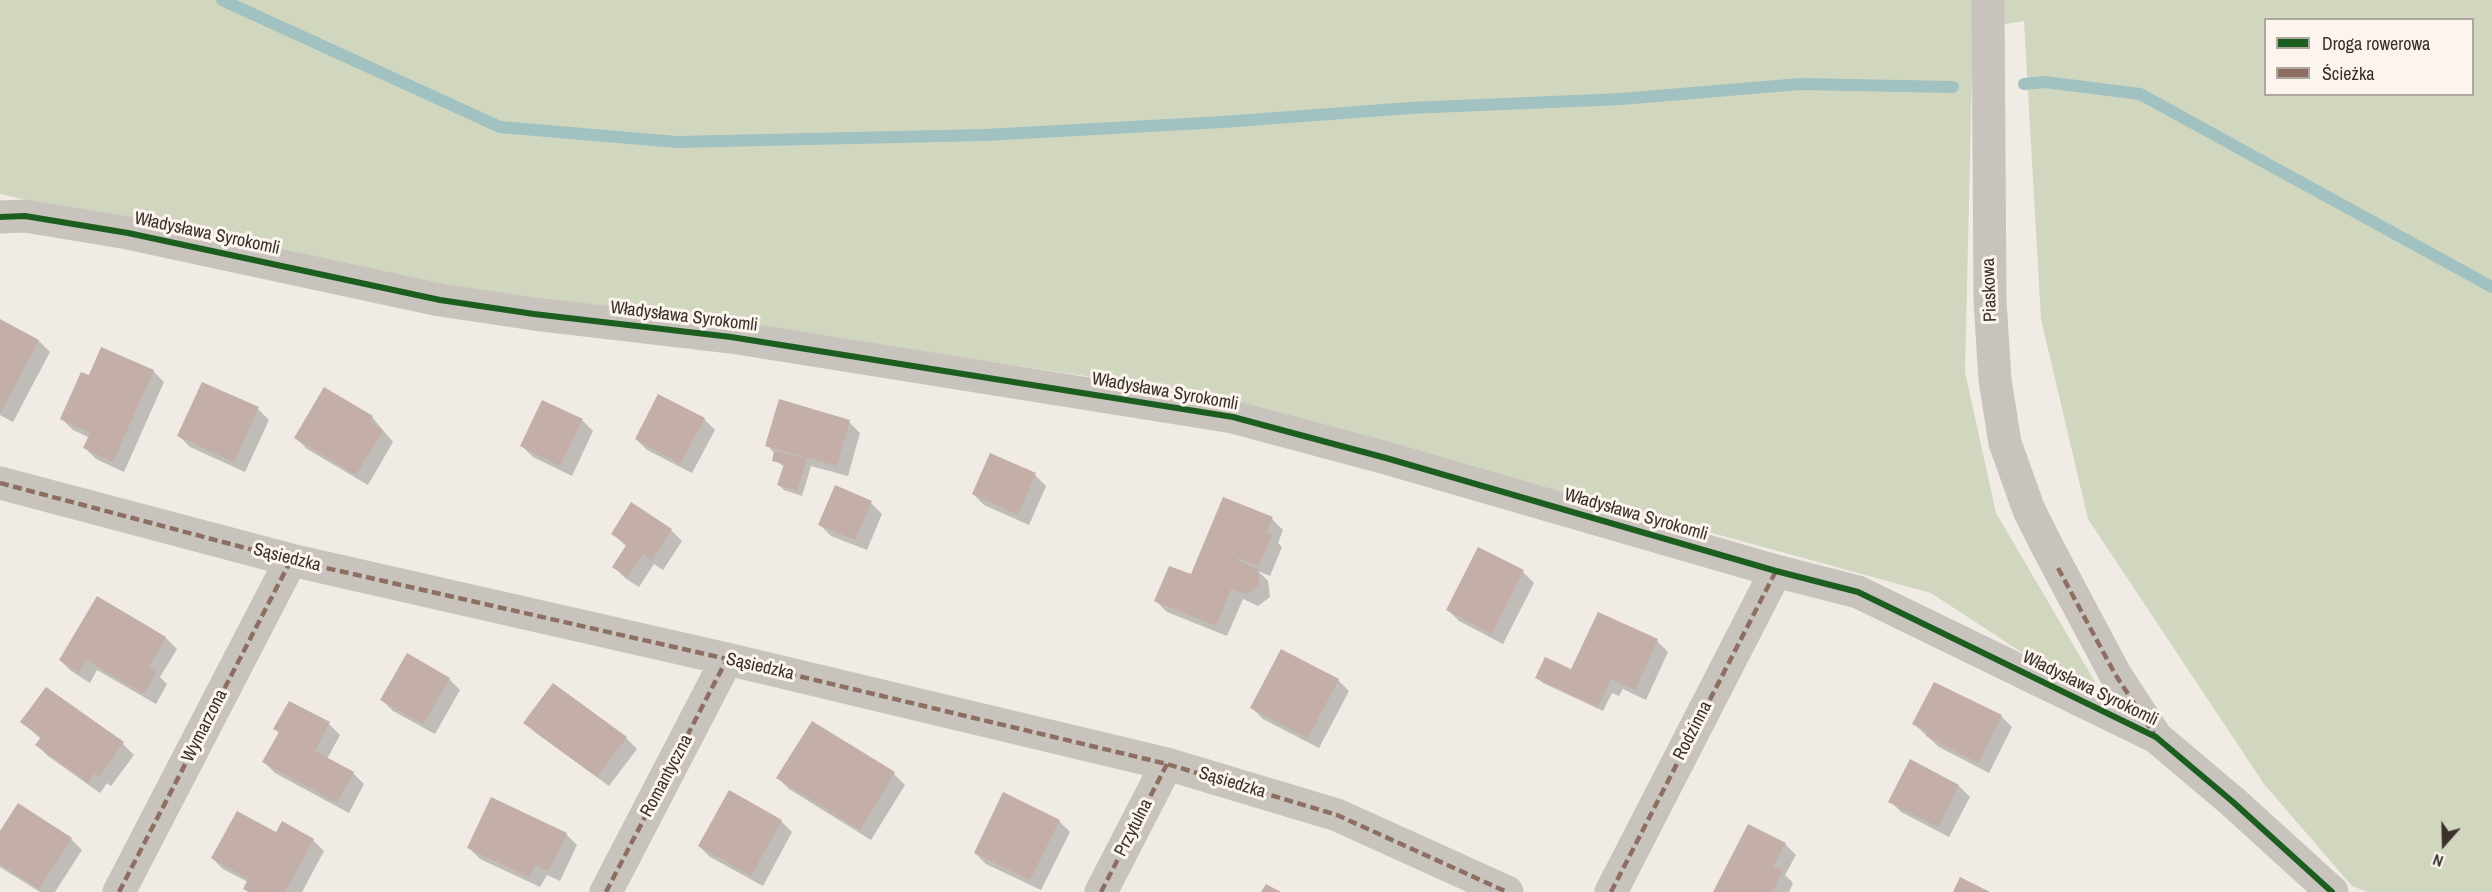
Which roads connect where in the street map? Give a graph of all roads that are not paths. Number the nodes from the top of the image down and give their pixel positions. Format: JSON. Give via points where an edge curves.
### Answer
{"nodes":[{"id":1,"x":1988,"y":0,"type":"edge"},
{"id":2,"x":0,"y":216,"type":"edge"},
{"id":3,"x":0,"y":483,"type":"edge"},
{"id":4,"x":291,"y":560,"type":"junction"},
{"id":5,"x":2058,"y":567,"type":"joint"},
{"id":6,"x":1776,"y":571,"type":"junction"},
{"id":7,"x":727,"y":659,"type":"junction"},
{"id":8,"x":2156,"y":737,"type":"junction"},
{"id":9,"x":1167,"y":764,"type":"junction"},
{"id":10,"x":119,"y":892,"type":"edge"},
{"id":11,"x":606,"y":892,"type":"edge"},
{"id":12,"x":1101,"y":892,"type":"edge"},
{"id":13,"x":1507,"y":892,"type":"edge"},
{"id":14,"x":1611,"y":892,"type":"edge"},
{"id":15,"x":2332,"y":892,"type":"edge"}],
"edges":[{"from":1,"to":5,"type":"street","name":"Piaskowa","via":[[1990,301],[1995,380],[2005,443],[2029,510]]},
{"from":2,"to":6,"type":"street","name":"Władysława Syrokomli","via":[[25,216],[128,233],[440,300],[731,337],[1233,417]]},
{"from":3,"to":4,"type":"street","name":"Sąsiedzka"},
{"from":4,"to":7,"type":"street","name":"Sąsiedzka"},
{"from":4,"to":10,"type":"street","name":"Wymarzona"},
{"from":5,"to":8,"type":"street","name":"Władysława Syrokomli","via":[[2115,674]]},
{"from":6,"to":8,"type":"street","name":"Władysława Syrokomli","via":[[1858,592]]},
{"from":6,"to":14,"type":"street","name":"Rodzinna"},
{"from":7,"to":9,"type":"street","name":"Sąsiedzka"},
{"from":7,"to":11,"type":"street","name":"Romantyczna"},
{"from":8,"to":15,"type":"street","name":"Władysława Syrokomli"},
{"from":9,"to":12,"type":"street","name":"Przytulna"},
{"from":9,"to":13,"type":"street","name":"Sąsiedzka","via":[[1337,815]]}]}
